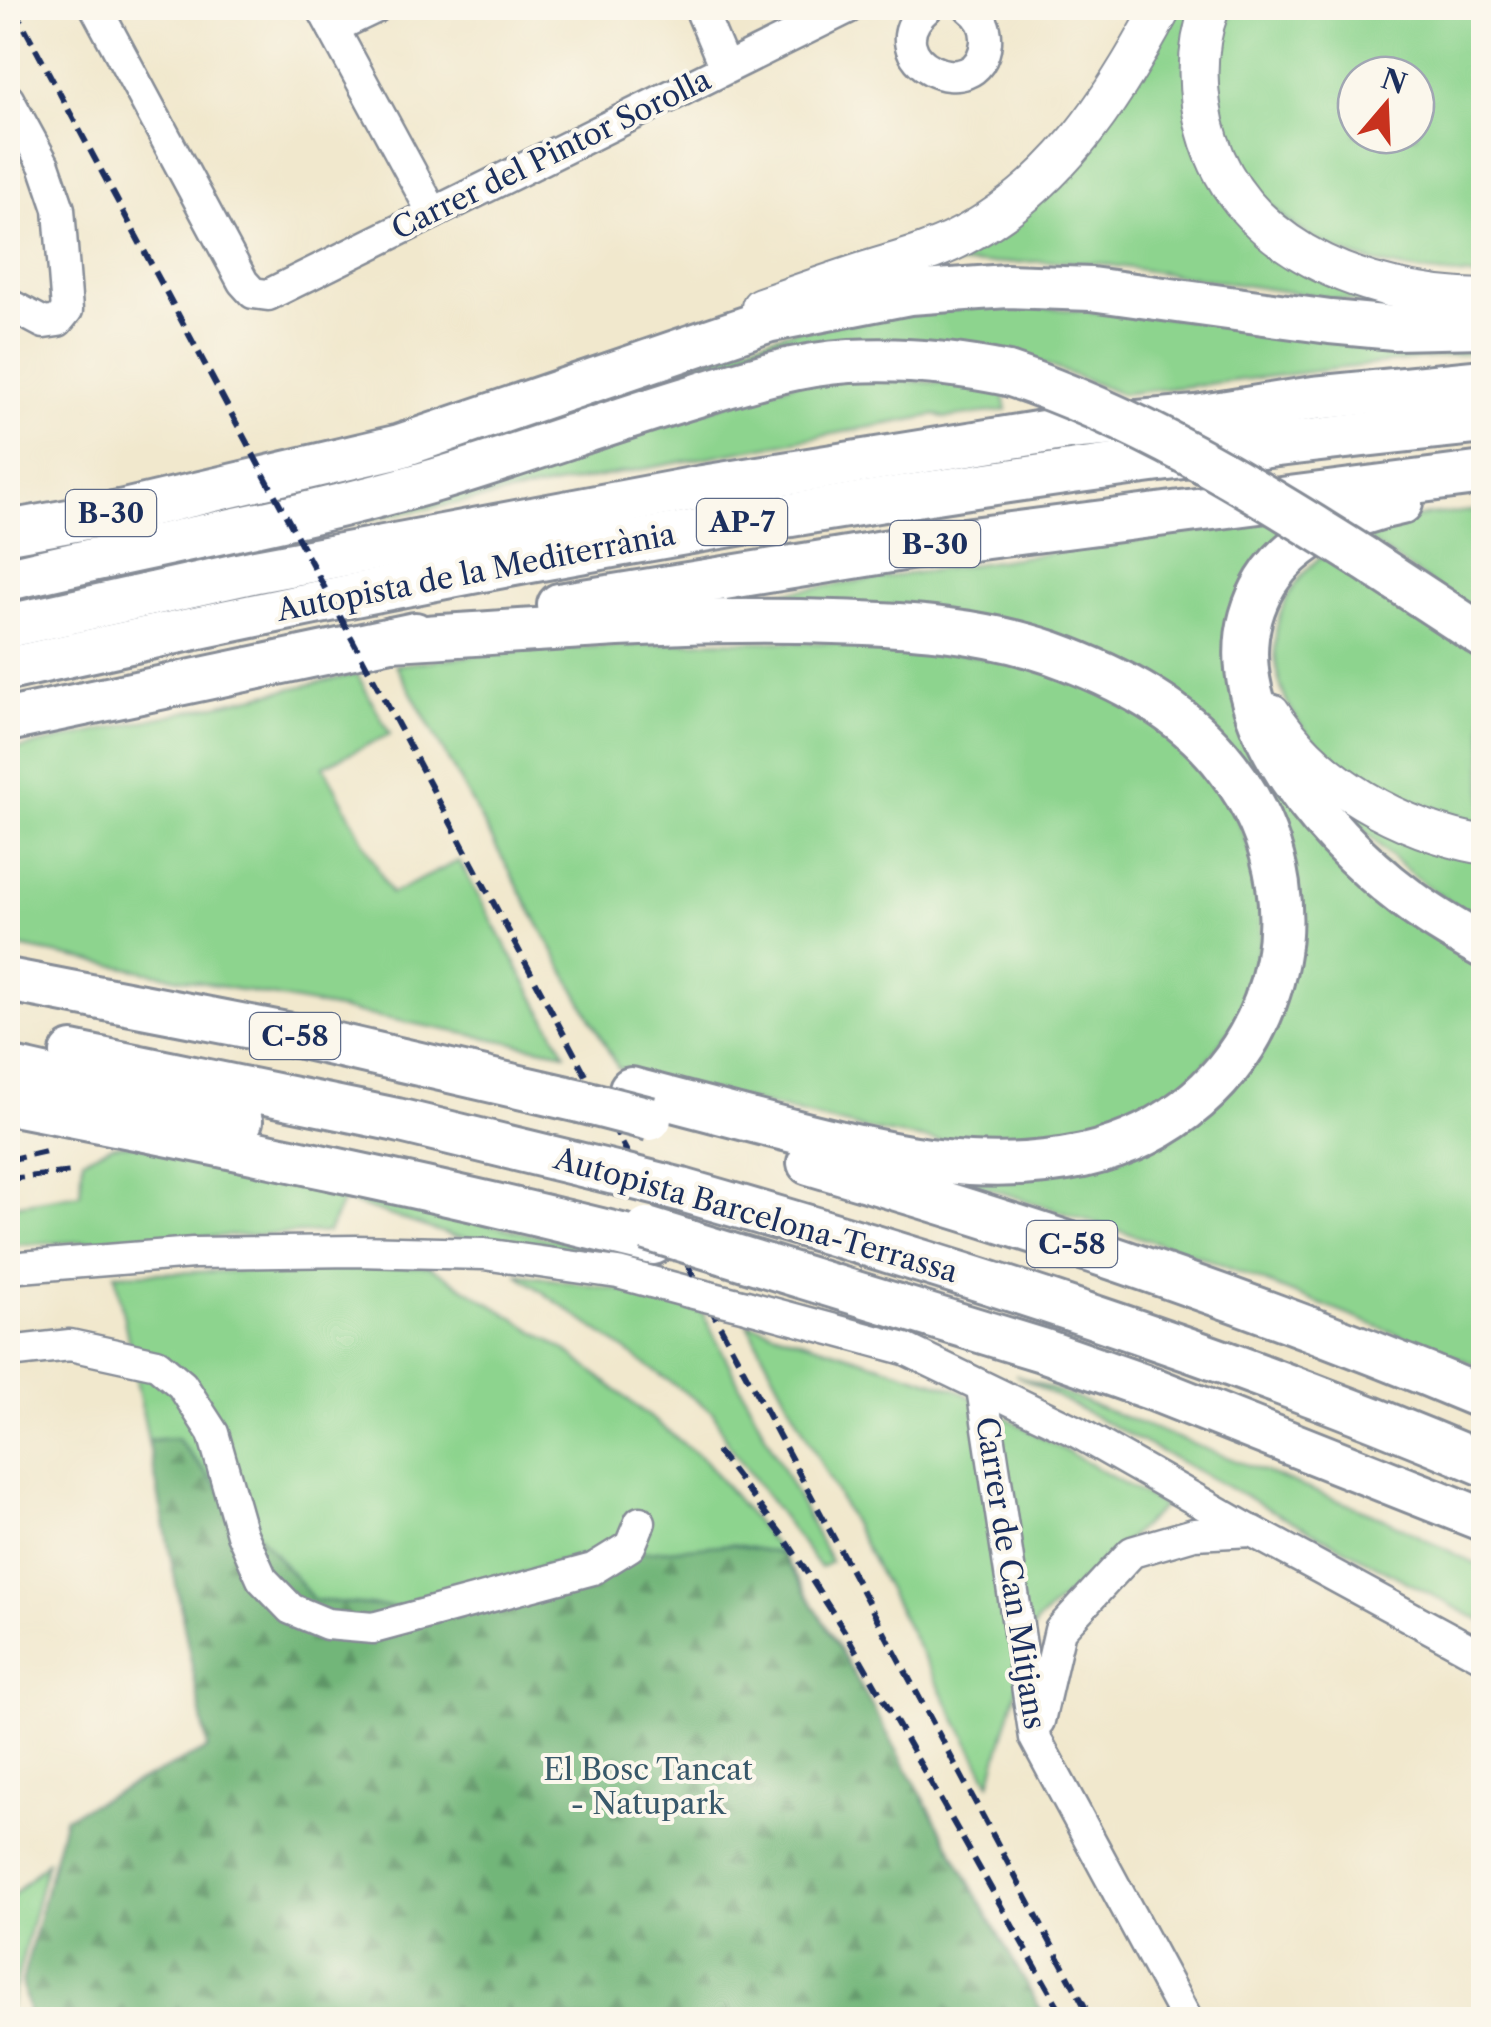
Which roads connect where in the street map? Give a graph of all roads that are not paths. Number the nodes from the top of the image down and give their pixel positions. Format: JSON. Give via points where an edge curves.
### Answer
{"nodes":[{"id":1,"x":96,"y":8,"type":"edge"},
{"id":2,"x":375,"y":8,"type":"edge"},
{"id":3,"x":700,"y":8,"type":"edge"},
{"id":4,"x":848,"y":8,"type":"edge"},
{"id":5,"x":1162,"y":8,"type":"edge"},
{"id":6,"x":1210,"y":8,"type":"edge"},
{"id":7,"x":976,"y":9,"type":"edge"},
{"id":8,"x":912,"y":14,"type":"edge"},
{"id":9,"x":328,"y":18,"type":"edge"},
{"id":10,"x":725,"y":68,"type":"junction"},
{"id":11,"x":8,"y":99,"type":"edge"},
{"id":12,"x":433,"y":213,"type":"junction"},
{"id":13,"x":1484,"y":299,"type":"edge"},
{"id":14,"x":8,"y":304,"type":"edge"},
{"id":15,"x":1484,"y":326,"type":"edge"},
{"id":16,"x":1484,"y":381,"type":"edge"},
{"id":17,"x":553,"y":395,"type":"junction"},
{"id":18,"x":1484,"y":422,"type":"edge"},
{"id":19,"x":1484,"y":473,"type":"edge"},
{"id":20,"x":1484,"y":486,"type":"edge"},
{"id":21,"x":214,"y":488,"type":"junction"},
{"id":22,"x":8,"y":520,"type":"edge"},
{"id":23,"x":8,"y":532,"type":"edge"},
{"id":24,"x":8,"y":579,"type":"edge"},
{"id":25,"x":8,"y":626,"type":"edge"},
{"id":26,"x":1247,"y":633,"type":"junction"},
{"id":27,"x":1484,"y":637,"type":"edge"},
{"id":28,"x":391,"y":639,"type":"junction"},
{"id":29,"x":8,"y":669,"type":"edge"},
{"id":30,"x":8,"y":720,"type":"edge"},
{"id":31,"x":1484,"y":845,"type":"edge"},
{"id":32,"x":1484,"y":947,"type":"edge"},
{"id":33,"x":8,"y":980,"type":"edge"},
{"id":34,"x":8,"y":1041,"type":"edge"},
{"id":35,"x":8,"y":1068,"type":"edge"},
{"id":36,"x":8,"y":1103,"type":"edge"},
{"id":37,"x":641,"y":1104,"type":"junction"},
{"id":38,"x":650,"y":1236,"type":"junction"},
{"id":39,"x":8,"y":1268,"type":"edge"},
{"id":40,"x":8,"y":1352,"type":"edge"},
{"id":41,"x":982,"y":1388,"type":"junction"},
{"id":42,"x":1484,"y":1398,"type":"edge"},
{"id":43,"x":1256,"y":1428,"type":"junction"},
{"id":44,"x":1484,"y":1464,"type":"edge"},
{"id":45,"x":1484,"y":1520,"type":"edge"},
{"id":46,"x":640,"y":1522,"type":"dead end"},
{"id":47,"x":1252,"y":1531,"type":"junction"},
{"id":48,"x":1484,"y":1538,"type":"edge"},
{"id":49,"x":1484,"y":1657,"type":"edge"},
{"id":50,"x":1035,"y":1738,"type":"junction"},
{"id":51,"x":1188,"y":2020,"type":"edge"}],
"edges":[{"from":1,"to":12,"type":"street","name":"Carrer del Pintor Sorolla","via":[[253,293],[268,295]]},
{"from":2,"to":9,"type":"street"},
{"from":3,"to":10,"type":"street"},
{"from":4,"to":10,"type":"street","name":"Carrer del Pintor Sorolla"},
{"from":5,"to":17,"type":"main road","via":[[1115,91],[1067,155],[989,222],[954,241],[604,363]]},
{"from":6,"to":13,"type":"main road","via":[[1198,52],[1202,118],[1210,150],[1243,206],[1328,267],[1396,289]]},
{"from":7,"to":8,"type":"street","via":[[986,28],[979,62],[948,77],[918,61]]},
{"from":9,"to":12,"type":"street"},
{"from":10,"to":12,"type":"street","name":"Carrer del Pintor Sorolla"},
{"from":11,"to":14,"type":"street","via":[[59,209],[67,310],[58,321],[44,323]]},
{"from":15,"to":17,"type":"highway","number":"B-30","via":[[1330,322],[1091,288],[957,289],[767,321]]},
{"from":16,"to":25,"type":"highway","name":"Autopista de la Mediterrània","number":"AP-7","via":[[1068,428],[722,484],[256,571]]},
{"from":17,"to":21,"type":"highway","number":"B-30","via":[[400,446]]},
{"from":18,"to":29,"type":"highway","name":"Autopista de la Mediterrània","number":"AP-7","via":[[1070,471],[717,525],[278,609]]},
{"from":19,"to":28,"type":"highway","number":"B-30","via":[[933,544]]},
{"from":20,"to":26,"type":"highway","via":[[1376,508],[1307,542],[1272,573]]},
{"from":21,"to":22,"type":"highway"},
{"from":21,"to":23,"type":"highway","number":"B-30"},
{"from":24,"to":27,"type":"highway","bridge":true,"via":[[253,528],[436,480],[784,371],[903,360],[1008,374],[1123,419],[1224,473]]},
{"from":26,"to":31,"type":"main road","via":[[1259,689],[1299,752],[1368,803]]},
{"from":26,"to":32,"type":"highway","via":[[1245,663],[1257,712],[1308,799],[1373,870]]},
{"from":28,"to":30,"type":"highway","number":"B-30"},
{"from":28,"to":37,"type":"highway","via":[[767,620],[928,627],[1004,639],[1106,675],[1188,725],[1230,770],[1272,851],[1281,938],[1256,1026],[1198,1099],[1172,1120],[1116,1146],[1050,1161],[954,1165]]},
{"from":33,"to":37,"type":"highway","name":"Autopista Barcelona-Terrassa","number":"C-58","bridge":true},
{"from":34,"to":44,"type":"highway","name":"Autopista Barcelona-Terrassa","number":"C-58","bridge":true,"via":[[271,1092],[682,1190],[1068,1307]]},
{"from":35,"to":38,"type":"highway","via":[[206,1112]]},
{"from":36,"to":38,"type":"highway"},
{"from":37,"to":42,"type":"highway","name":"Autopista Barcelona-Terrassa","number":"C-58","via":[[1019,1226]]},
{"from":38,"to":43,"type":"highway","bridge":true,"via":[[1042,1350]]},
{"from":39,"to":41,"type":"street","bridge":true,"via":[[193,1254],[484,1254],[618,1273],[746,1306],[905,1349]]},
{"from":40,"to":46,"type":"street","via":[[70,1345],[157,1364],[182,1384],[213,1433],[262,1579],[291,1609],[326,1624],[373,1628],[592,1569],[630,1546]]},
{"from":41,"to":47,"type":"street","via":[[1077,1432]]},
{"from":41,"to":50,"type":"street","name":"Carrer de Can Mitjans"},
{"from":43,"to":45,"type":"highway"},
{"from":43,"to":48,"type":"main road"},
{"from":47,"to":49,"type":"street"},
{"from":47,"to":50,"type":"street","via":[[1194,1534],[1132,1552],[1060,1630]]},
{"from":50,"to":51,"type":"street","name":"Carrer de Can Mitjans"}]}
